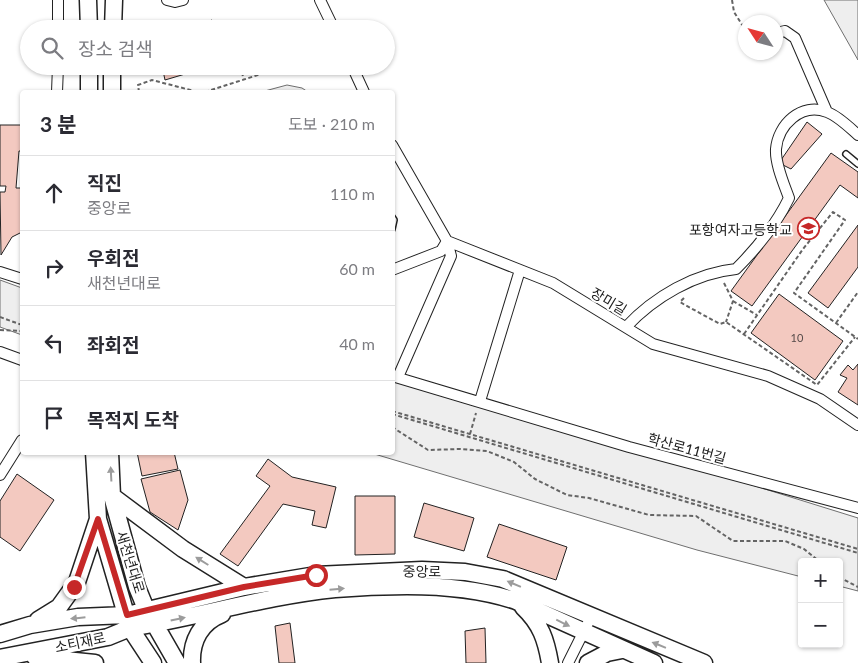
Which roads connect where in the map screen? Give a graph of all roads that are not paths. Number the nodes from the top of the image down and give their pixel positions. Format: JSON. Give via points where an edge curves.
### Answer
{"nodes":[{"id":1,"x":58,"y":0,"type":"edge"},
{"id":2,"x":88,"y":0,"type":"edge"},
{"id":3,"x":114,"y":0,"type":"edge"},
{"id":4,"x":167,"y":0,"type":"edge"},
{"id":5,"x":183,"y":0,"type":"edge"},
{"id":6,"x":320,"y":0,"type":"edge"},
{"id":7,"x":58,"y":20,"type":"edge"},
{"id":8,"x":89,"y":20,"type":"edge"},
{"id":9,"x":113,"y":20,"type":"edge"},
{"id":10,"x":330,"y":20,"type":"edge"},
{"id":11,"x":783,"y":31,"type":"edge"},
{"id":12,"x":58,"y":75,"type":"edge"},
{"id":13,"x":89,"y":75,"type":"edge"},
{"id":14,"x":112,"y":75,"type":"edge"},
{"id":15,"x":356,"y":75,"type":"edge"},
{"id":16,"x":57,"y":90,"type":"edge"},
{"id":17,"x":89,"y":90,"type":"edge"},
{"id":18,"x":112,"y":90,"type":"edge"},
{"id":19,"x":363,"y":90,"type":"edge"},
{"id":20,"x":827,"y":112,"type":"junction"},
{"id":21,"x":858,"y":135,"type":"edge"},
{"id":22,"x":395,"y":150,"type":"edge"},
{"id":23,"x":846,"y":154,"type":"dead end"},
{"id":24,"x":858,"y":164,"type":"edge"},
{"id":25,"x":447,"y":241,"type":"junction"},
{"id":26,"x":395,"y":269,"type":"edge"},
{"id":27,"x":520,"y":270,"type":"junction"},
{"id":28,"x":0,"y":272,"type":"edge"},
{"id":29,"x":20,"y":278,"type":"edge"},
{"id":30,"x":626,"y":327,"type":"junction"},
{"id":31,"x":0,"y":352,"type":"edge"},
{"id":32,"x":20,"y":359,"type":"edge"},
{"id":33,"x":395,"y":376,"type":"edge"},
{"id":34,"x":480,"y":401,"type":"junction"},
{"id":35,"x":858,"y":425,"type":"edge"},
{"id":36,"x":20,"y":443,"type":"edge"},
{"id":37,"x":94,"y":455,"type":"edge"},
{"id":38,"x":110,"y":455,"type":"edge"},
{"id":39,"x":0,"y":475,"type":"edge"},
{"id":40,"x":112,"y":496,"type":"junction"},
{"id":41,"x":858,"y":508,"type":"edge"},
{"id":42,"x":98,"y":519,"type":"junction"},
{"id":43,"x":244,"y":587,"type":"junction"},
{"id":44,"x":516,"y":600,"type":"junction"},
{"id":45,"x":247,"y":604,"type":"junction"},
{"id":46,"x":146,"y":609,"type":"junction"},
{"id":47,"x":591,"y":617,"type":"junction"},
{"id":48,"x":128,"y":621,"type":"junction"},
{"id":49,"x":155,"y":624,"type":"junction"},
{"id":50,"x":30,"y":625,"type":"junction"},
{"id":51,"x":583,"y":633,"type":"junction"},
{"id":52,"x":0,"y":634,"type":"edge"},
{"id":53,"x":622,"y":650,"type":"junction"},
{"id":54,"x":3,"y":658,"type":"edge"},
{"id":55,"x":94,"y":663,"type":"edge"},
{"id":56,"x":153,"y":663,"type":"edge"},
{"id":57,"x":177,"y":663,"type":"edge"},
{"id":58,"x":192,"y":663,"type":"edge"},
{"id":59,"x":550,"y":663,"type":"edge"},
{"id":60,"x":568,"y":663,"type":"edge"},
{"id":61,"x":588,"y":663,"type":"edge"},
{"id":62,"x":654,"y":663,"type":"edge"},
{"id":63,"x":704,"y":663,"type":"edge"}],
"edges":[{"from":1,"to":7,"type":"street"},
{"from":2,"to":8,"type":"main road"},
{"from":3,"to":9,"type":"main road"},
{"from":4,"to":5,"type":"street"},
{"from":6,"to":10,"type":"street"},
{"from":11,"to":20,"type":"street","via":[[795,38]]},
{"from":12,"to":16,"type":"street"},
{"from":13,"to":17,"type":"main road"},
{"from":14,"to":18,"type":"main road"},
{"from":15,"to":19,"type":"street"},
{"from":20,"to":21,"type":"street"},
{"from":20,"to":30,"type":"street","via":[[811,110],[783,125],[776,152],[789,198],[775,224],[748,258],[736,269],[721,270],[676,289],[652,303]]},
{"from":22,"to":25,"type":"street"},
{"from":23,"to":24,"type":"lane"},
{"from":25,"to":26,"type":"street","via":[[441,251]]},
{"from":25,"to":27,"type":"street","name":"장미길"},
{"from":25,"to":33,"type":"street","via":[[451,256]]},
{"from":27,"to":30,"type":"street","name":"장미길","via":[[553,283]]},
{"from":27,"to":34,"type":"street"},
{"from":28,"to":29,"type":"street"},
{"from":30,"to":35,"type":"street","name":"장미길","via":[[653,344],[768,376],[820,399]]},
{"from":31,"to":32,"type":"street"},
{"from":33,"to":34,"type":"street","name":"학산로11번길"},
{"from":34,"to":41,"type":"street","name":"학산로11번길","via":[[629,447]]},
{"from":36,"to":39,"type":"street"},
{"from":37,"to":42,"type":"main road","name":"새천년대로"},
{"from":40,"to":38,"type":"main road","name":"새천년대로","one_way":true},
{"from":43,"to":40,"type":"main road","one_way":true,"via":[[183,549]]},
{"from":40,"to":46,"type":"main road","name":"새천년대로"},
{"from":42,"to":48,"type":"main road","name":"새천년대로"},
{"from":42,"to":50,"type":"main road","via":[[77,582],[69,595],[59,608]]},
{"from":43,"to":46,"type":"main road","name":"중앙로"},
{"from":47,"to":43,"type":"main road","name":"중앙로","one_way":true,"via":[[503,579],[465,572],[373,571],[316,575]]},
{"from":45,"to":44,"type":"main road","name":"중앙로","one_way":true,"via":[[335,589],[386,586],[466,588]]},
{"from":44,"to":51,"type":"main road","name":"중앙로","one_way":true},
{"from":44,"to":59,"type":"main road","via":[[544,633]]},
{"from":49,"to":45,"type":"main road","name":"중앙로","one_way":true},
{"from":45,"to":58,"type":"main road","via":[[214,617],[201,628],[194,642]]},
{"from":46,"to":48,"type":"main road","name":"중앙로"},
{"from":46,"to":49,"type":"main road","name":"새천년대로"},
{"from":47,"to":51,"type":"street"},
{"from":63,"to":47,"type":"main road","name":"중앙로","one_way":true},
{"from":48,"to":49,"type":"main road","name":"중앙로"},
{"from":48,"to":50,"type":"main road","name":"소티재로","one_way":true,"via":[[78,617]]},
{"from":48,"to":54,"type":"main road","name":"소티재로","via":[[108,637]]},
{"from":48,"to":56,"type":"main road","name":"새천년대로"},
{"from":49,"to":57,"type":"main road","name":"새천년대로"},
{"from":50,"to":52,"type":"main road","name":"소티재로"},
{"from":51,"to":53,"type":"main road","name":"중앙로"},
{"from":51,"to":60,"type":"street"},
{"from":53,"to":61,"type":"main road","via":[[607,653]]},
{"from":53,"to":62,"type":"main road","name":"중앙로"},
{"from":54,"to":55,"type":"main road","via":[[38,657]]}]}
